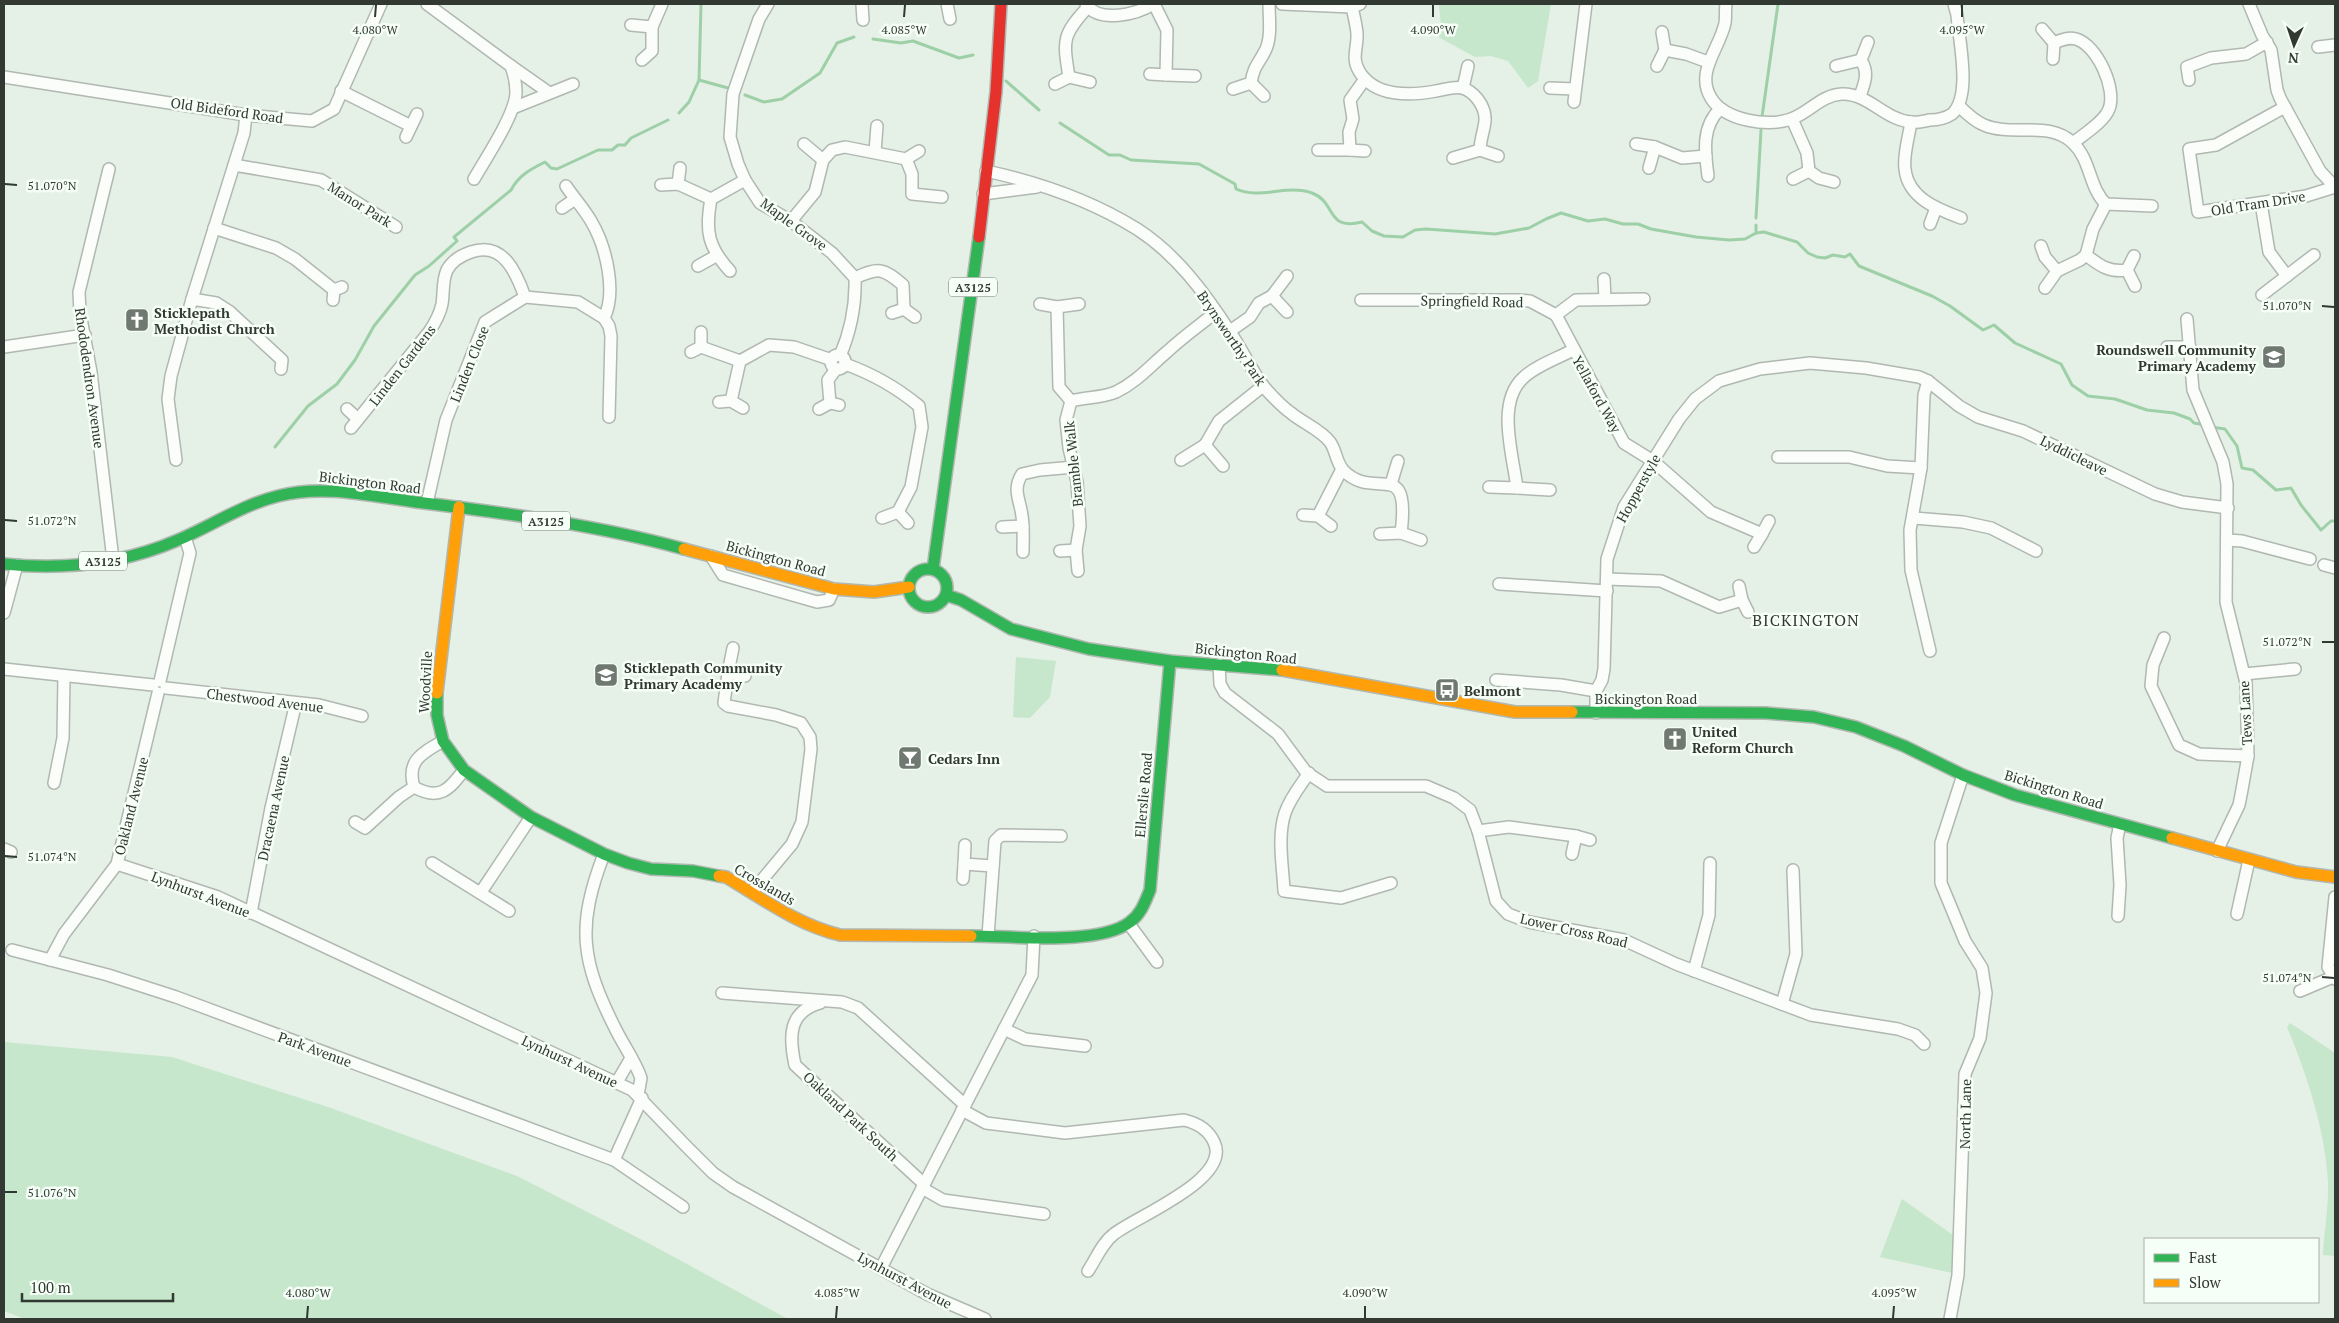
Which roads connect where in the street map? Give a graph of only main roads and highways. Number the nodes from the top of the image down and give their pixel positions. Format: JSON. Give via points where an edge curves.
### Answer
{"nodes":[{"id":1,"x":1001,"y":4,"type":"edge"},
{"id":2,"x":459,"y":507,"type":"junction"},
{"id":3,"x":4,"y":564,"type":"edge"},
{"id":4,"x":933,"y":570,"type":"junction"},
{"id":5,"x":909,"y":587,"type":"junction"},
{"id":6,"x":946,"y":595,"type":"junction"},
{"id":7,"x":1170,"y":661,"type":"junction"},
{"id":8,"x":604,"y":854,"type":"joint"},
{"id":9,"x":2335,"y":877,"type":"edge"},
{"id":10,"x":880,"y":935,"type":"joint"}],
"edges":[{"from":1,"to":4,"type":"main road","number":"A3125","via":[[996,92]]},
{"from":2,"to":3,"type":"main road","name":"Bickington Road","number":"A3125","via":[[309,490],[271,497],[242,507],[185,537],[113,560]]},
{"from":2,"to":5,"type":"main road","name":"Bickington Road","number":"A3125","via":[[633,535],[834,589],[874,592]]},
{"from":2,"to":8,"type":"main road","name":"Woodville","via":[[437,692],[436,716],[443,741],[464,770],[531,817]]},
{"from":4,"to":5,"type":"main road","via":[[918,572]]},
{"from":4,"to":6,"type":"main road","via":[[944,577],[948,588]]},
{"from":5,"to":6,"type":"main road","via":[[914,601],[927,607],[937,605]]},
{"from":6,"to":7,"type":"main road","name":"Bickington Road","via":[[961,600],[1011,629],[1089,650]]},
{"from":7,"to":9,"type":"main road","name":"Bickington Road","via":[[1286,670],[1515,712],[1766,713],[1814,717],[1896,742],[1962,775],[2015,795],[2249,860],[2296,872]]},
{"from":7,"to":10,"type":"main road","name":"Ellerslie Road","via":[[1150,890],[1144,908],[1129,924],[1119,930],[1090,937]]},
{"from":8,"to":10,"type":"main road","name":"Crosslands","via":[[651,869],[726,877],[819,930],[840,935]]}]}
